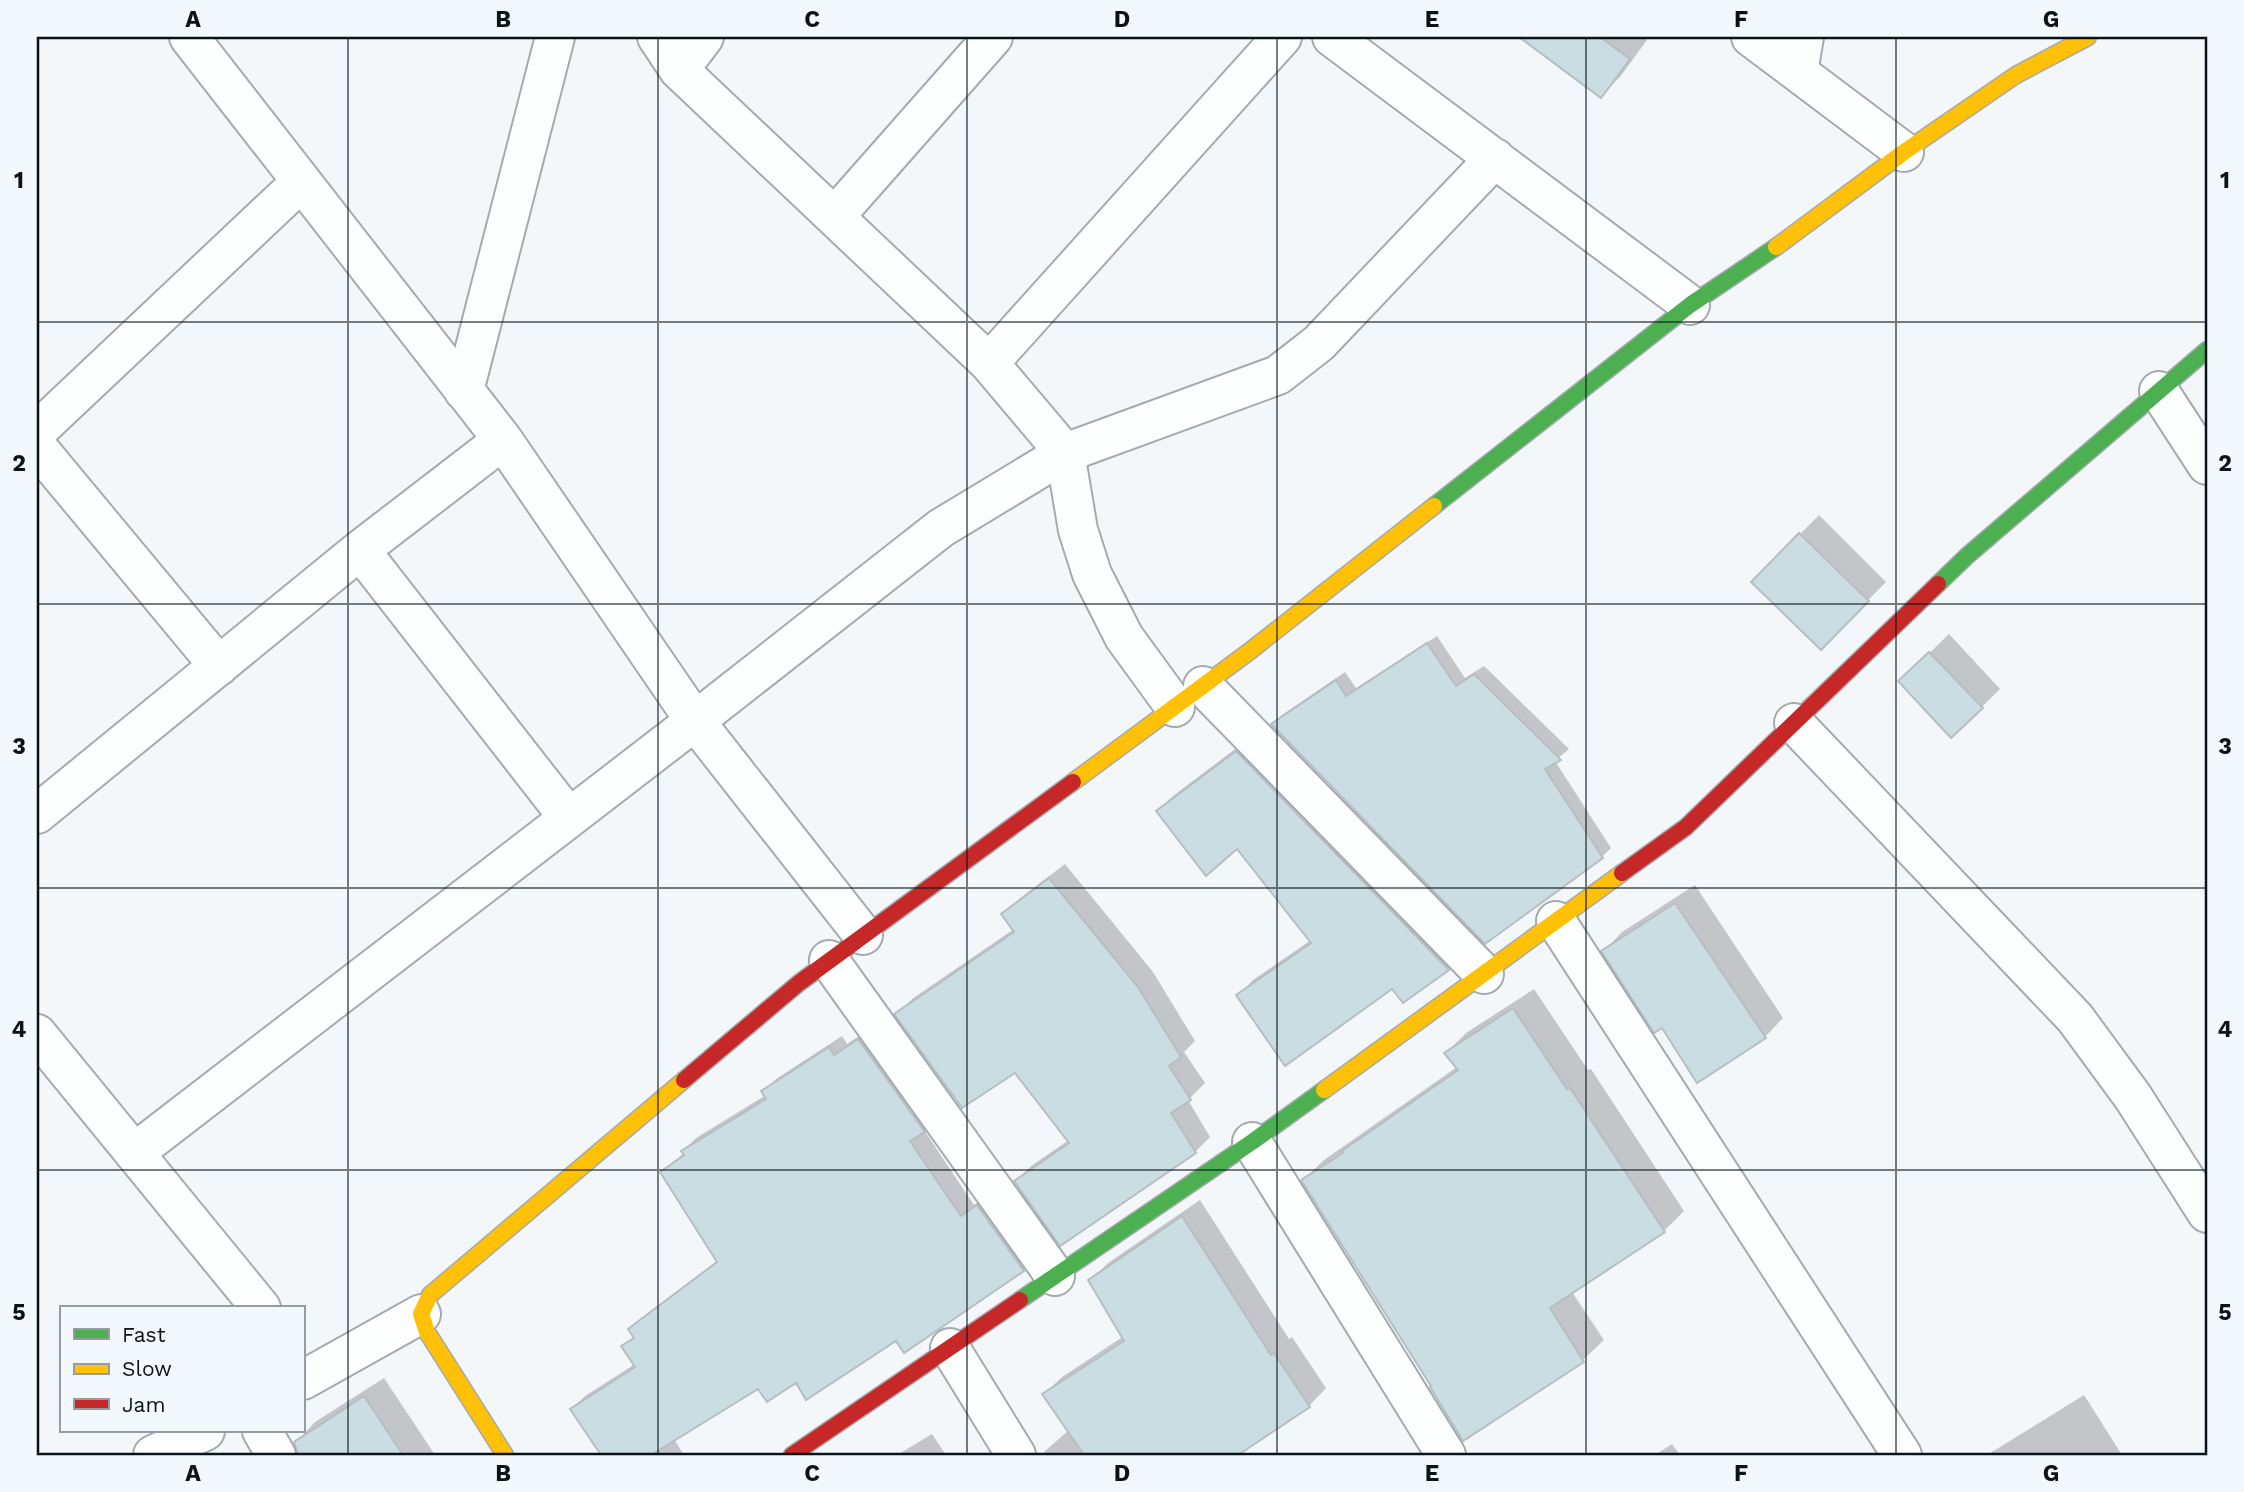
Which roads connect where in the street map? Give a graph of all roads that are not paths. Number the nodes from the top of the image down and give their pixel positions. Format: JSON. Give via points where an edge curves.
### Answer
{"nodes":[{"id":1,"x":189,"y":37,"type":"edge"},
{"id":2,"x":555,"y":37,"type":"edge"},
{"id":3,"x":657,"y":37,"type":"edge"},
{"id":4,"x":704,"y":37,"type":"edge"},
{"id":5,"x":993,"y":37,"type":"edge"},
{"id":6,"x":1282,"y":37,"type":"edge"},
{"id":7,"x":1332,"y":37,"type":"edge"},
{"id":8,"x":1751,"y":37,"type":"edge"},
{"id":9,"x":2088,"y":37,"type":"edge"},
{"id":10,"x":1801,"y":54,"type":"edge"},
{"id":11,"x":679,"y":70,"type":"junction"},
{"id":12,"x":1904,"y":152,"type":"junction"},
{"id":13,"x":1495,"y":158,"type":"junction"},
{"id":14,"x":301,"y":182,"type":"junction"},
{"id":15,"x":836,"y":215,"type":"junction"},
{"id":16,"x":1690,"y":305,"type":"junction"},
{"id":17,"x":2207,"y":350,"type":"edge"},
{"id":18,"x":989,"y":363,"type":"junction"},
{"id":19,"x":464,"y":391,"type":"junction"},
{"id":20,"x":2159,"y":391,"type":"junction"},
{"id":21,"x":37,"y":430,"type":"edge"},
{"id":22,"x":503,"y":440,"type":"junction"},
{"id":23,"x":37,"y":447,"type":"edge"},
{"id":24,"x":1065,"y":453,"type":"junction"},
{"id":25,"x":2207,"y":465,"type":"edge"},
{"id":26,"x":360,"y":550,"type":"junction"},
{"id":27,"x":219,"y":666,"type":"junction"},
{"id":28,"x":1189,"y":697,"type":"junction"},
{"id":29,"x":695,"y":721,"type":"junction"},
{"id":30,"x":1794,"y":723,"type":"junction"},
{"id":31,"x":37,"y":814,"type":"edge"},
{"id":32,"x":569,"y":818,"type":"junction"},
{"id":33,"x":1556,"y":921,"type":"junction"},
{"id":34,"x":863,"y":935,"type":"junction"},
{"id":35,"x":829,"y":960,"type":"junction"},
{"id":36,"x":1484,"y":974,"type":"junction"},
{"id":37,"x":37,"y":1034,"type":"edge"},
{"id":38,"x":1252,"y":1142,"type":"junction"},
{"id":39,"x":134,"y":1153,"type":"junction"},
{"id":40,"x":2207,"y":1213,"type":"edge"},
{"id":41,"x":1055,"y":1276,"type":"junction"},
{"id":42,"x":259,"y":1306,"type":"edge"},
{"id":43,"x":421,"y":1314,"type":"junction"},
{"id":44,"x":950,"y":1348,"type":"junction"},
{"id":45,"x":307,"y":1370,"type":"edge"},
{"id":46,"x":203,"y":1432,"type":"edge"},
{"id":47,"x":263,"y":1432,"type":"edge"},
{"id":48,"x":153,"y":1455,"type":"edge"},
{"id":49,"x":276,"y":1455,"type":"edge"},
{"id":50,"x":505,"y":1455,"type":"edge"},
{"id":51,"x":792,"y":1455,"type":"edge"},
{"id":52,"x":1016,"y":1455,"type":"edge"},
{"id":53,"x":1446,"y":1455,"type":"edge"},
{"id":54,"x":1902,"y":1455,"type":"edge"}],
"edges":[{"from":1,"to":14,"type":"street"},
{"from":2,"to":19,"type":"street"},
{"from":3,"to":11,"type":"street"},
{"from":4,"to":11,"type":"street"},
{"from":5,"to":15,"type":"street"},
{"from":6,"to":18,"type":"street"},
{"from":7,"to":13,"type":"street"},
{"from":8,"to":10,"type":"street"},
{"from":9,"to":12,"type":"street","via":[[2016,75]]},
{"from":10,"to":12,"type":"street"},
{"from":11,"to":15,"type":"street"},
{"from":12,"to":16,"type":"street"},
{"from":13,"to":16,"type":"street"},
{"from":13,"to":24,"type":"street","via":[[1319,343],[1278,375]]},
{"from":14,"to":19,"type":"street"},
{"from":14,"to":21,"type":"street"},
{"from":15,"to":18,"type":"street"},
{"from":16,"to":28,"type":"street"},
{"from":17,"to":20,"type":"street"},
{"from":18,"to":24,"type":"street"},
{"from":19,"to":22,"type":"street"},
{"from":20,"to":25,"type":"street"},
{"from":20,"to":30,"type":"street","via":[[1967,556]]},
{"from":22,"to":26,"type":"street"},
{"from":22,"to":29,"type":"street"},
{"from":23,"to":27,"type":"street"},
{"from":24,"to":28,"type":"street","via":[[1078,530],[1092,574],[1124,636]]},
{"from":24,"to":29,"type":"street","via":[[941,528]]},
{"from":26,"to":27,"type":"street"},
{"from":26,"to":32,"type":"street"},
{"from":27,"to":31,"type":"street"},
{"from":28,"to":34,"type":"street"},
{"from":28,"to":36,"type":"street"},
{"from":29,"to":32,"type":"street"},
{"from":29,"to":34,"type":"street"},
{"from":30,"to":33,"type":"street","via":[[1686,827]]},
{"from":30,"to":40,"type":"street","via":[[2075,1018],[2133,1097]]},
{"from":32,"to":39,"type":"street"},
{"from":33,"to":36,"type":"street"},
{"from":33,"to":54,"type":"street"},
{"from":34,"to":35,"type":"street"},
{"from":35,"to":41,"type":"street"},
{"from":35,"to":43,"type":"street","via":[[429,1295]]},
{"from":36,"to":38,"type":"street"},
{"from":37,"to":39,"type":"street"},
{"from":38,"to":41,"type":"street"},
{"from":38,"to":53,"type":"street"},
{"from":39,"to":42,"type":"street"},
{"from":41,"to":44,"type":"street"},
{"from":43,"to":45,"type":"street"},
{"from":43,"to":50,"type":"street","via":[[427,1332]]},
{"from":44,"to":51,"type":"street"},
{"from":44,"to":52,"type":"street"},
{"from":46,"to":48,"type":"street"},
{"from":47,"to":49,"type":"street"}]}
